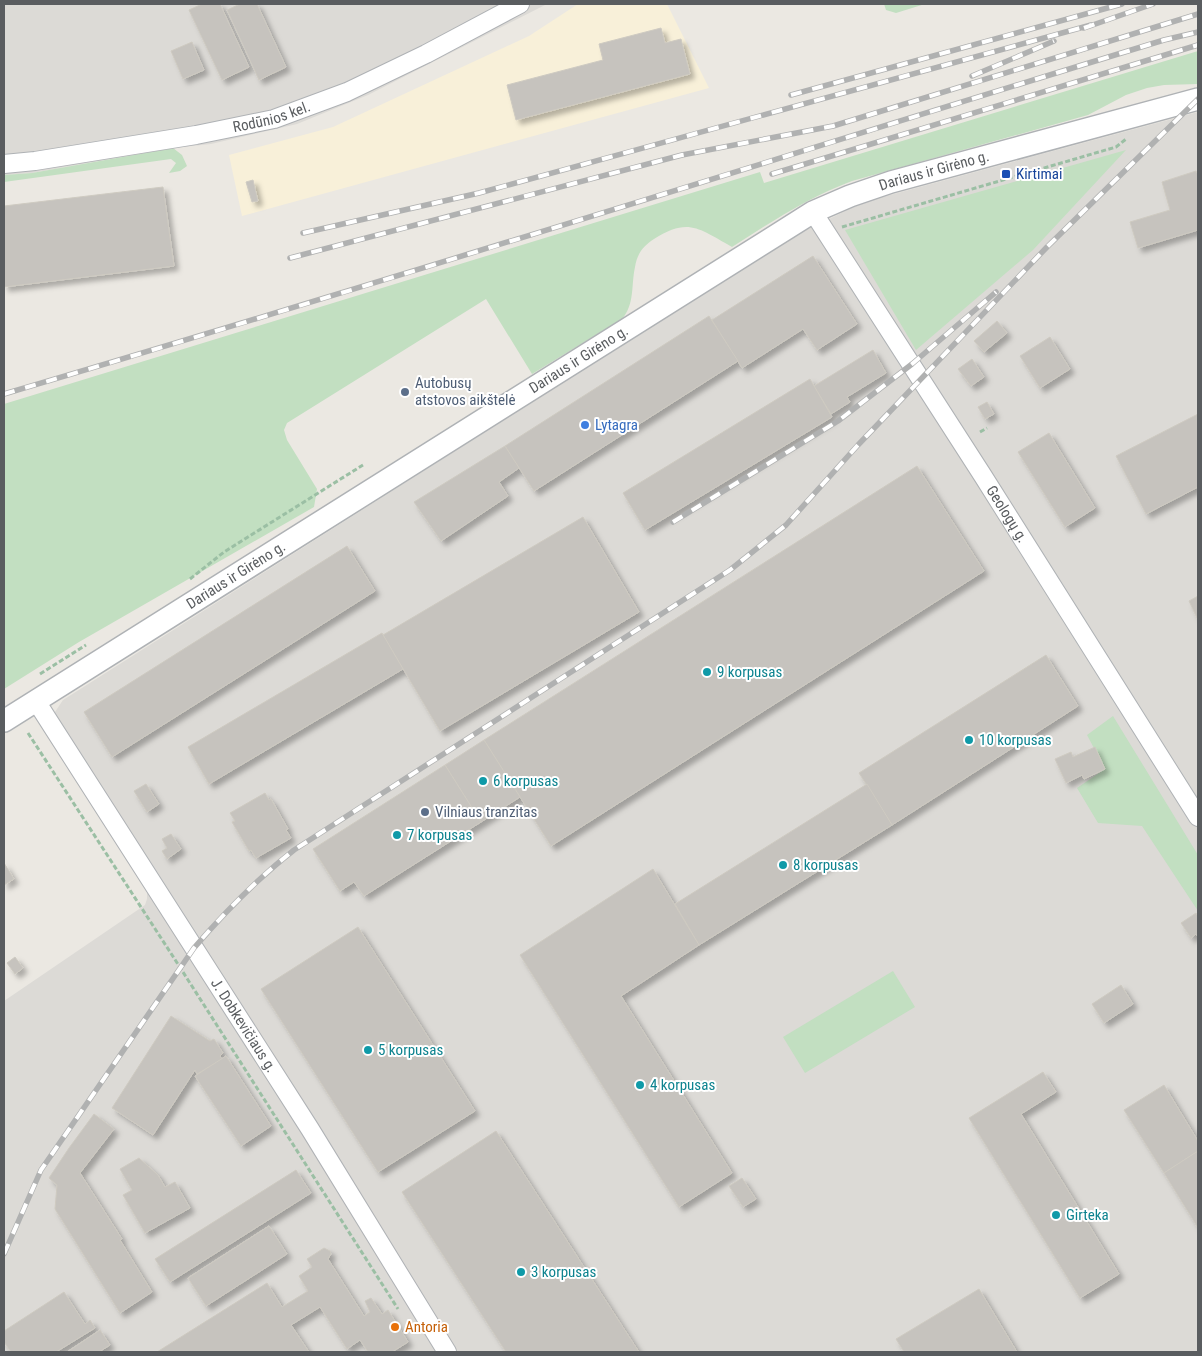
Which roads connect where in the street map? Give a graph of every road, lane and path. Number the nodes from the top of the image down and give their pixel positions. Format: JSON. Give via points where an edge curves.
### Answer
{"nodes":[{"id":1,"x":520,"y":4,"type":"edge"},
{"id":2,"x":1198,"y":99,"type":"edge"},
{"id":3,"x":1140,"y":115,"type":"junction"},
{"id":4,"x":4,"y":164,"type":"edge"},
{"id":5,"x":813,"y":212,"type":"junction"},
{"id":6,"x":828,"y":235,"type":"junction"},
{"id":7,"x":987,"y":428,"type":"dead end"},
{"id":8,"x":980,"y":432,"type":"dead end"},
{"id":9,"x":363,"y":465,"type":"dead end"},
{"id":10,"x":188,"y":581,"type":"dead end"},
{"id":11,"x":91,"y":642,"type":"dead end"},
{"id":12,"x":35,"y":677,"type":"dead end"},
{"id":13,"x":36,"y":701,"type":"junction"},
{"id":14,"x":4,"y":721,"type":"edge"},
{"id":15,"x":28,"y":733,"type":"dead end"},
{"id":16,"x":1198,"y":817,"type":"edge"},
{"id":17,"x":400,"y":1312,"type":"dead end"},
{"id":18,"x":447,"y":1352,"type":"edge"}],
"edges":[{"from":1,"to":4,"type":"street","name":"Rodūnios kel.","via":[[347,92],[274,119],[196,135]]},
{"from":2,"to":3,"type":"street","name":"Dariaus ir Girėno g."},
{"from":3,"to":5,"type":"street","name":"Dariaus ir Girėno g.","via":[[891,182]]},
{"from":3,"to":6,"type":"path","via":[[1127,138],[1116,147],[846,224]]},
{"from":5,"to":6,"type":"street","name":"Geologų g."},
{"from":5,"to":13,"type":"street","name":"Dariaus ir Girėno g."},
{"from":6,"to":16,"type":"street","name":"Geologų g."},
{"from":7,"to":8,"type":"path"},
{"from":9,"to":10,"type":"path","via":[[224,552]]},
{"from":11,"to":12,"type":"path"},
{"from":13,"to":14,"type":"street","name":"Dariaus ir Girėno g."},
{"from":13,"to":18,"type":"street","name":"J. Dobkevičiaus g.","via":[[310,1129]]},
{"from":15,"to":17,"type":"path"}]}
